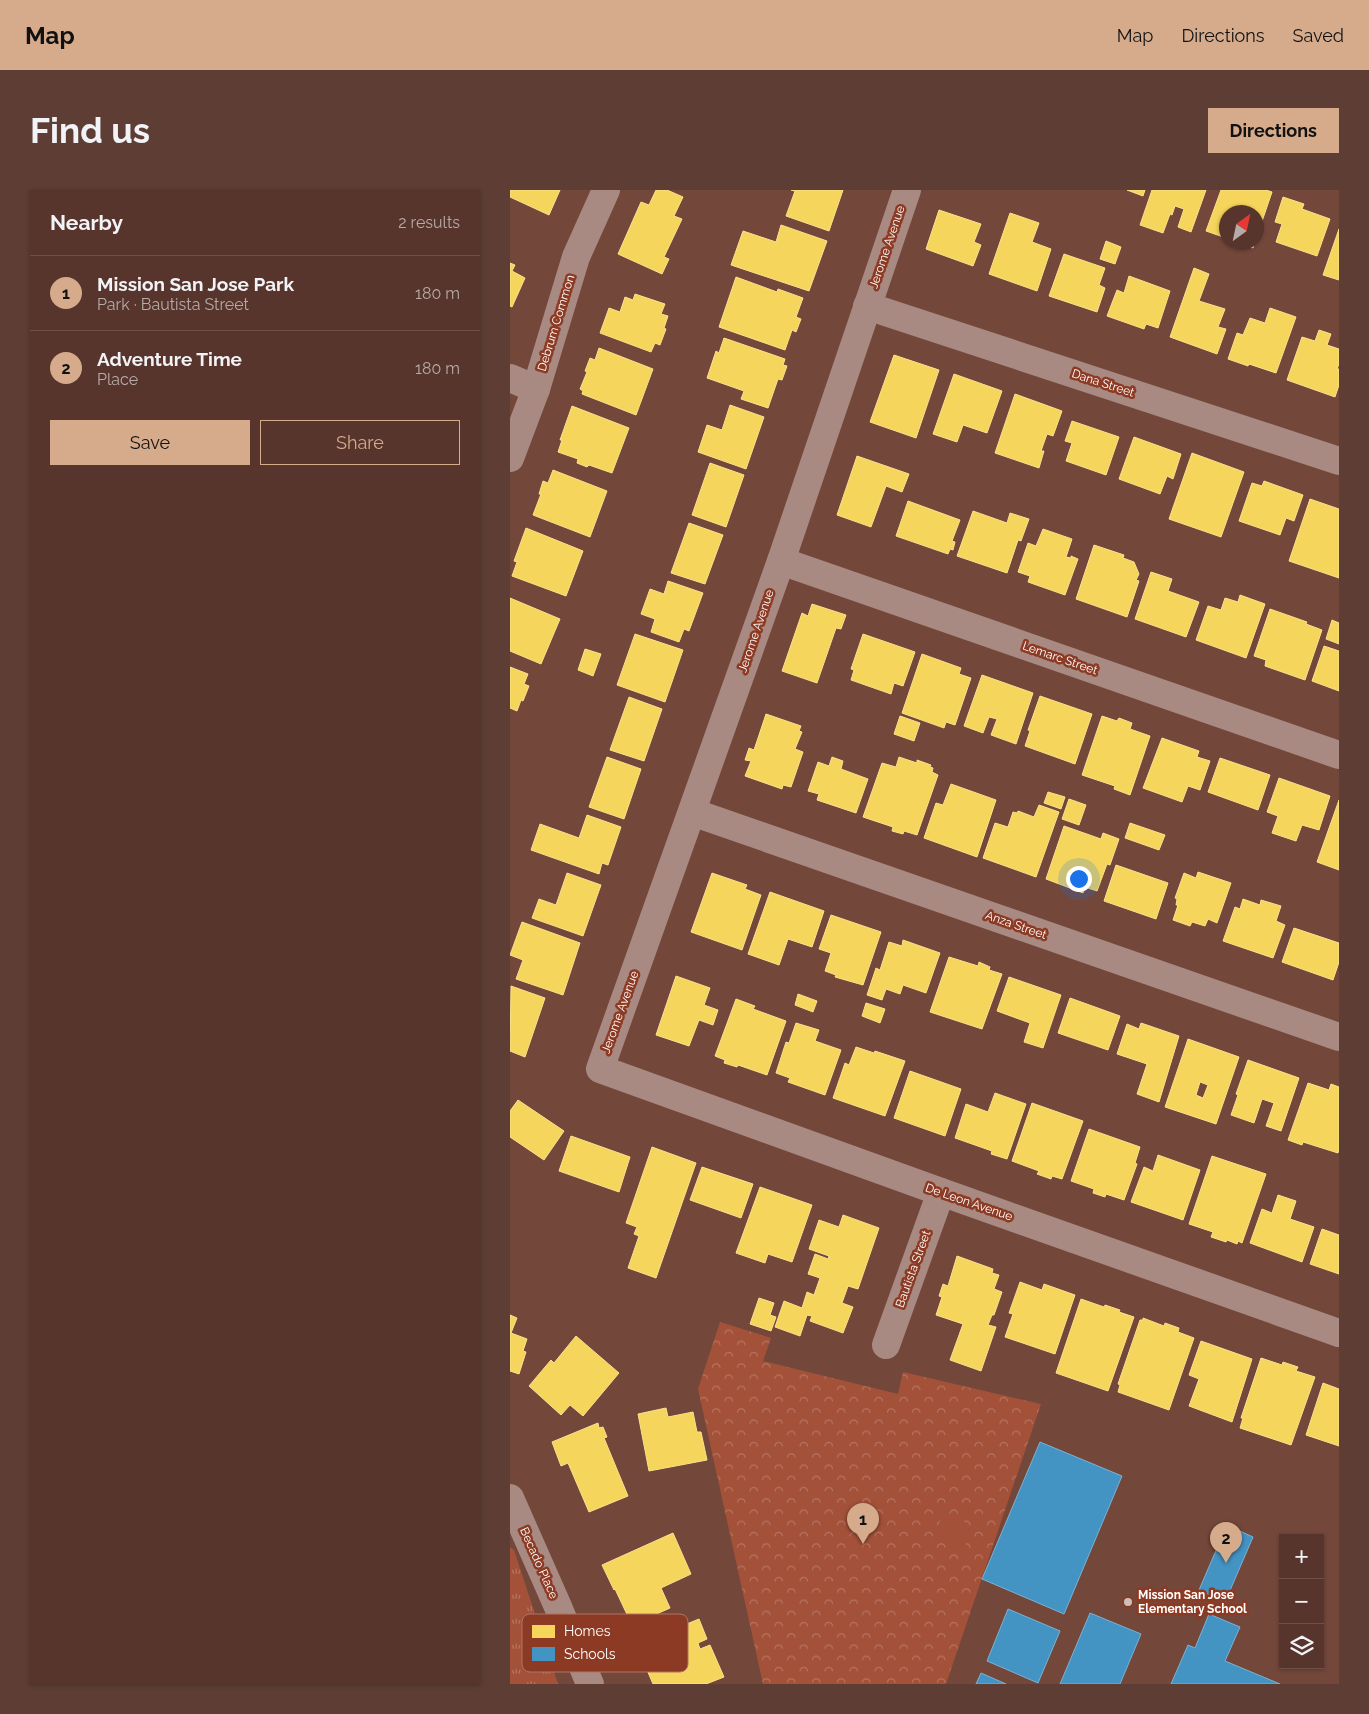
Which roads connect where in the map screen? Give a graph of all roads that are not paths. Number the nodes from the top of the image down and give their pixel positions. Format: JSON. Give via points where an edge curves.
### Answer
{"nodes":[{"id":1,"x":606,"y":190,"type":"edge"},
{"id":2,"x":907,"y":190,"type":"edge"},
{"id":3,"x":867,"y":306,"type":"junction"},
{"id":4,"x":510,"y":378,"type":"edge"},
{"id":5,"x":536,"y":389,"type":"junction"},
{"id":6,"x":510,"y":458,"type":"edge"},
{"id":7,"x":1339,"y":461,"type":"edge"},
{"id":8,"x":781,"y":561,"type":"junction"},
{"id":9,"x":1339,"y":755,"type":"edge"},
{"id":10,"x":692,"y":812,"type":"junction"},
{"id":11,"x":1339,"y":1037,"type":"edge"},
{"id":12,"x":600,"y":1069,"type":"joint"},
{"id":13,"x":941,"y":1192,"type":"junction"},
{"id":14,"x":1339,"y":1333,"type":"edge"},
{"id":15,"x":886,"y":1345,"type":"dead end"},
{"id":16,"x":510,"y":1498,"type":"edge"},
{"id":17,"x":561,"y":1614,"type":"edge"},
{"id":18,"x":585,"y":1672,"type":"edge"},
{"id":19,"x":590,"y":1684,"type":"edge"}],
"edges":[{"from":1,"to":5,"type":"street","name":"Debrum Common","via":[[576,256]]},
{"from":2,"to":3,"type":"street","name":"Jerome Avenue"},
{"from":3,"to":7,"type":"street","name":"Dana Street"},
{"from":3,"to":8,"type":"street","name":"Jerome Avenue"},
{"from":4,"to":5,"type":"street"},
{"from":5,"to":6,"type":"street","name":"Debrum Common"},
{"from":8,"to":9,"type":"street","name":"Lemarc Street"},
{"from":8,"to":10,"type":"street","name":"Jerome Avenue"},
{"from":10,"to":11,"type":"street","name":"Anza Street"},
{"from":10,"to":12,"type":"street","name":"Jerome Avenue"},
{"from":12,"to":13,"type":"street","name":"De Leon Avenue"},
{"from":13,"to":14,"type":"street","name":"De Leon Avenue"},
{"from":13,"to":15,"type":"street","name":"Bautista Street"},
{"from":16,"to":17,"type":"street","name":"Becado Place"},
{"from":18,"to":19,"type":"street","name":"Becado Place"}]}
